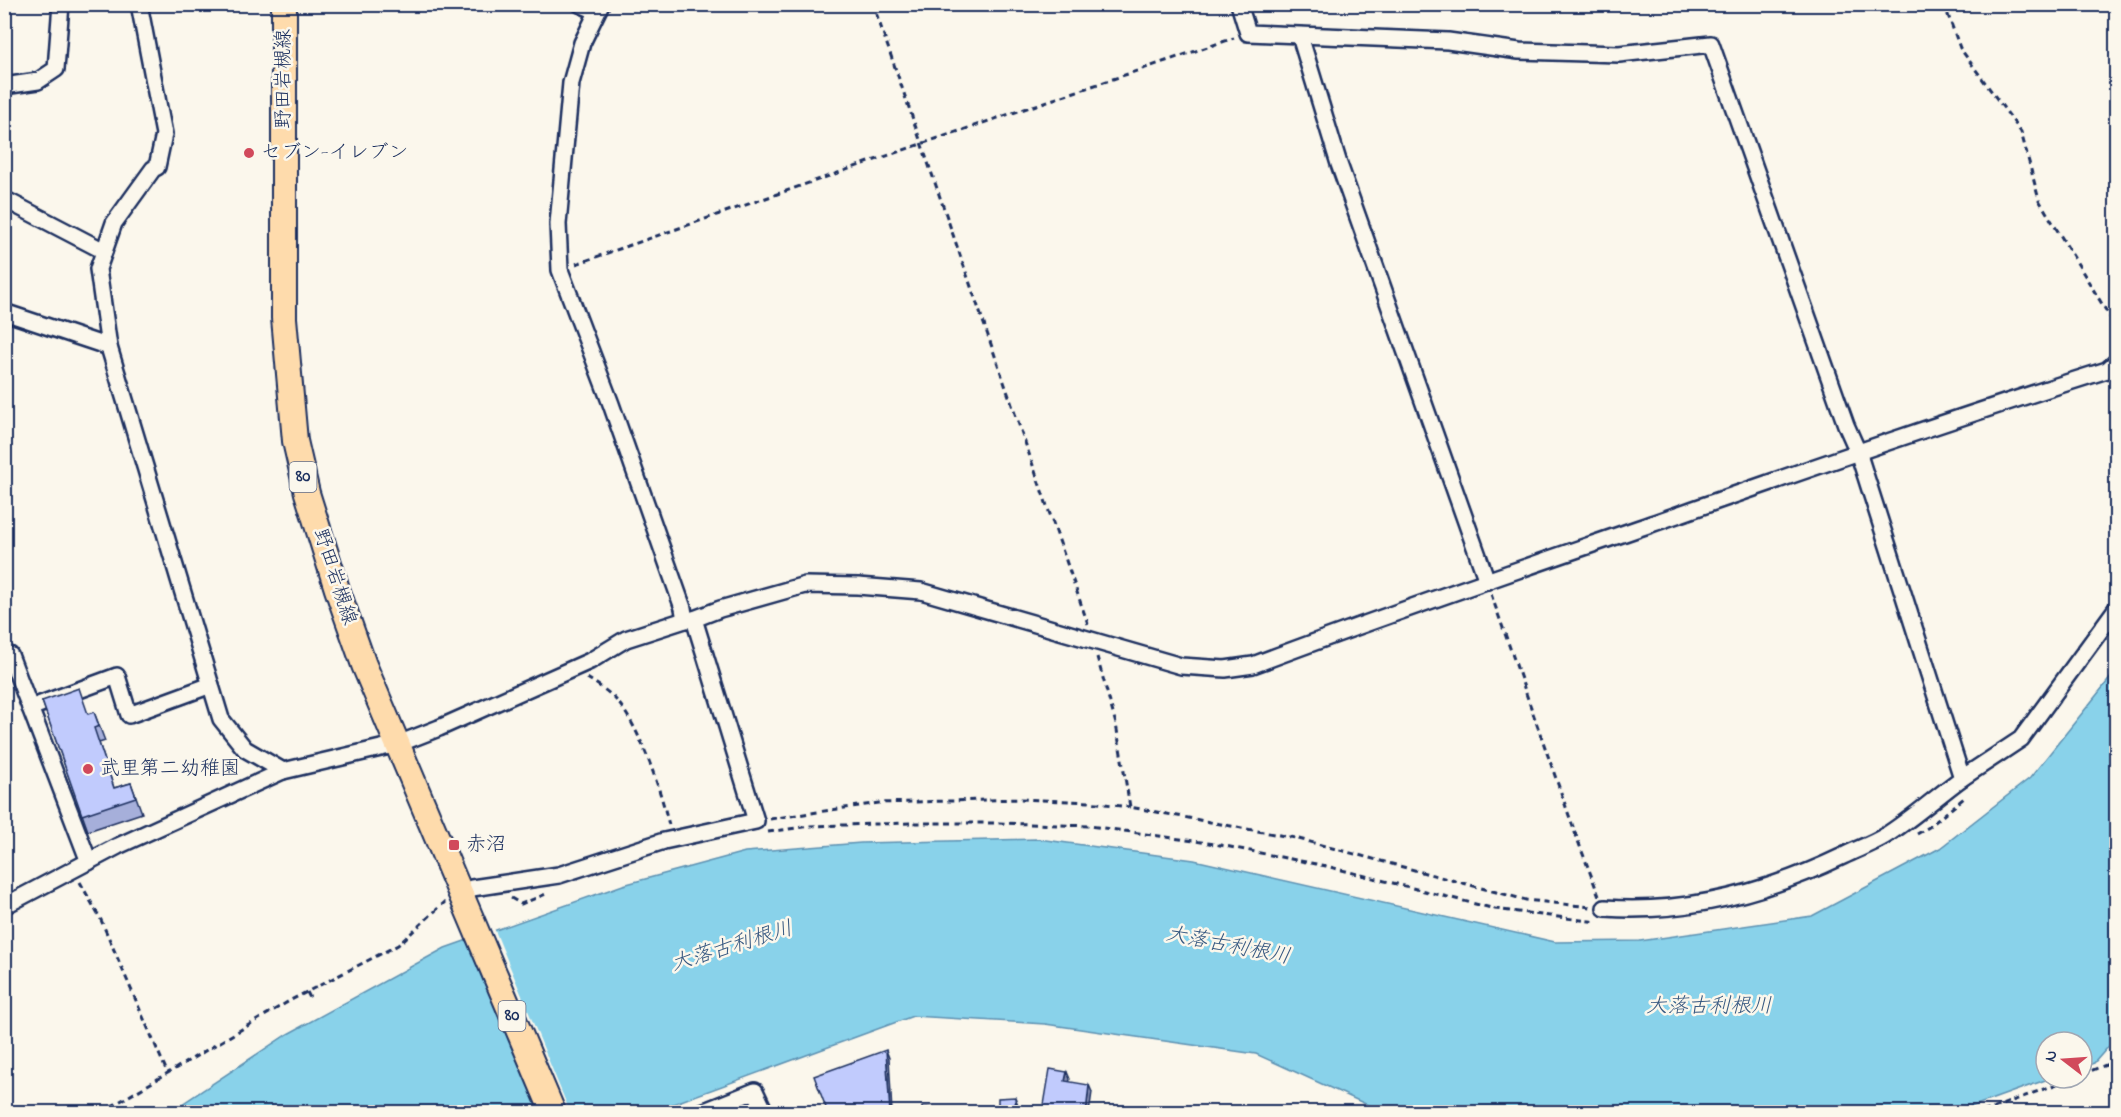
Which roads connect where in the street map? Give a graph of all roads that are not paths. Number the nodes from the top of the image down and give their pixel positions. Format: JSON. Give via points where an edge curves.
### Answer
{"nodes":[{"id":1,"x":61,"y":4,"type":"edge"},
{"id":2,"x":140,"y":4,"type":"edge"},
{"id":3,"x":284,"y":4,"type":"edge"},
{"id":4,"x":580,"y":4,"type":"edge"},
{"id":5,"x":1239,"y":4,"type":"edge"},
{"id":6,"x":598,"y":8,"type":"edge"},
{"id":7,"x":1300,"y":36,"type":"junction"},
{"id":8,"x":4,"y":86,"type":"edge"},
{"id":9,"x":4,"y":199,"type":"edge"},
{"id":10,"x":104,"y":251,"type":"junction"},
{"id":11,"x":4,"y":312,"type":"edge"},
{"id":12,"x":109,"y":347,"type":"junction"},
{"id":13,"x":2113,"y":371,"type":"edge"},
{"id":14,"x":1858,"y":452,"type":"junction"},
{"id":15,"x":1487,"y":581,"type":"junction"},
{"id":16,"x":2116,"y":609,"type":"edge"},
{"id":17,"x":690,"y":620,"type":"junction"},
{"id":18,"x":4,"y":657,"type":"edge"},
{"id":19,"x":211,"y":685,"type":"junction"},
{"id":20,"x":30,"y":708,"type":"junction"},
{"id":21,"x":398,"y":744,"type":"junction"},
{"id":22,"x":283,"y":771,"type":"junction"},
{"id":23,"x":1962,"y":778,"type":"junction"},
{"id":24,"x":89,"y":861,"type":"junction"},
{"id":25,"x":460,"y":893,"type":"junction"},
{"id":26,"x":4,"y":906,"type":"edge"},
{"id":27,"x":1605,"y":908,"type":"road end"},
{"id":28,"x":553,"y":1113,"type":"edge"},
{"id":29,"x":702,"y":1113,"type":"edge"},
{"id":30,"x":765,"y":1113,"type":"edge"}],
"edges":[{"from":1,"to":8,"type":"street","via":[[56,69],[38,81]]},
{"from":2,"to":10,"type":"street","via":[[164,134],[157,167],[114,223]]},
{"from":3,"to":21,"type":"main road","name":"野田岩槻線","number":"80","via":[[284,318],[295,441],[337,589]]},
{"from":4,"to":6,"type":"street"},
{"from":5,"to":7,"type":"street","via":[[1248,33]]},
{"from":6,"to":17,"type":"street","via":[[582,43],[571,83],[558,224],[560,270]]},
{"from":7,"to":14,"type":"street","via":[[1448,41],[1519,51],[1619,54],[1711,44]]},
{"from":7,"to":15,"type":"street","via":[[1339,164]]},
{"from":9,"to":10,"type":"street"},
{"from":10,"to":12,"type":"street","via":[[98,269]]},
{"from":11,"to":12,"type":"street"},
{"from":12,"to":19,"type":"street"},
{"from":13,"to":14,"type":"street"},
{"from":14,"to":15,"type":"street"},
{"from":14,"to":23,"type":"street"},
{"from":15,"to":17,"type":"street","via":[[1253,665],[1225,669],[1181,666],[921,591],[805,585]]},
{"from":16,"to":23,"type":"street","via":[[2021,739]]},
{"from":17,"to":21,"type":"street","via":[[626,639],[573,669]]},
{"from":17,"to":25,"type":"street","via":[[757,827],[672,840],[559,875]]},
{"from":18,"to":20,"type":"street","via":[[10,655]]},
{"from":19,"to":20,"type":"street","via":[[129,715],[117,676]]},
{"from":19,"to":22,"type":"street","via":[[221,719],[245,749]]},
{"from":20,"to":24,"type":"street"},
{"from":21,"to":22,"type":"street"},
{"from":21,"to":25,"type":"main road","name":"野田岩槻線","number":"80"},
{"from":22,"to":24,"type":"street"},
{"from":23,"to":27,"type":"street","via":[[1884,836],[1781,883],[1688,905],[1642,910]]},
{"from":24,"to":26,"type":"street"},
{"from":25,"to":28,"type":"main road","name":"野田岩槻線","number":"80"},
{"from":29,"to":30,"type":"street","via":[[755,1091]]}]}
